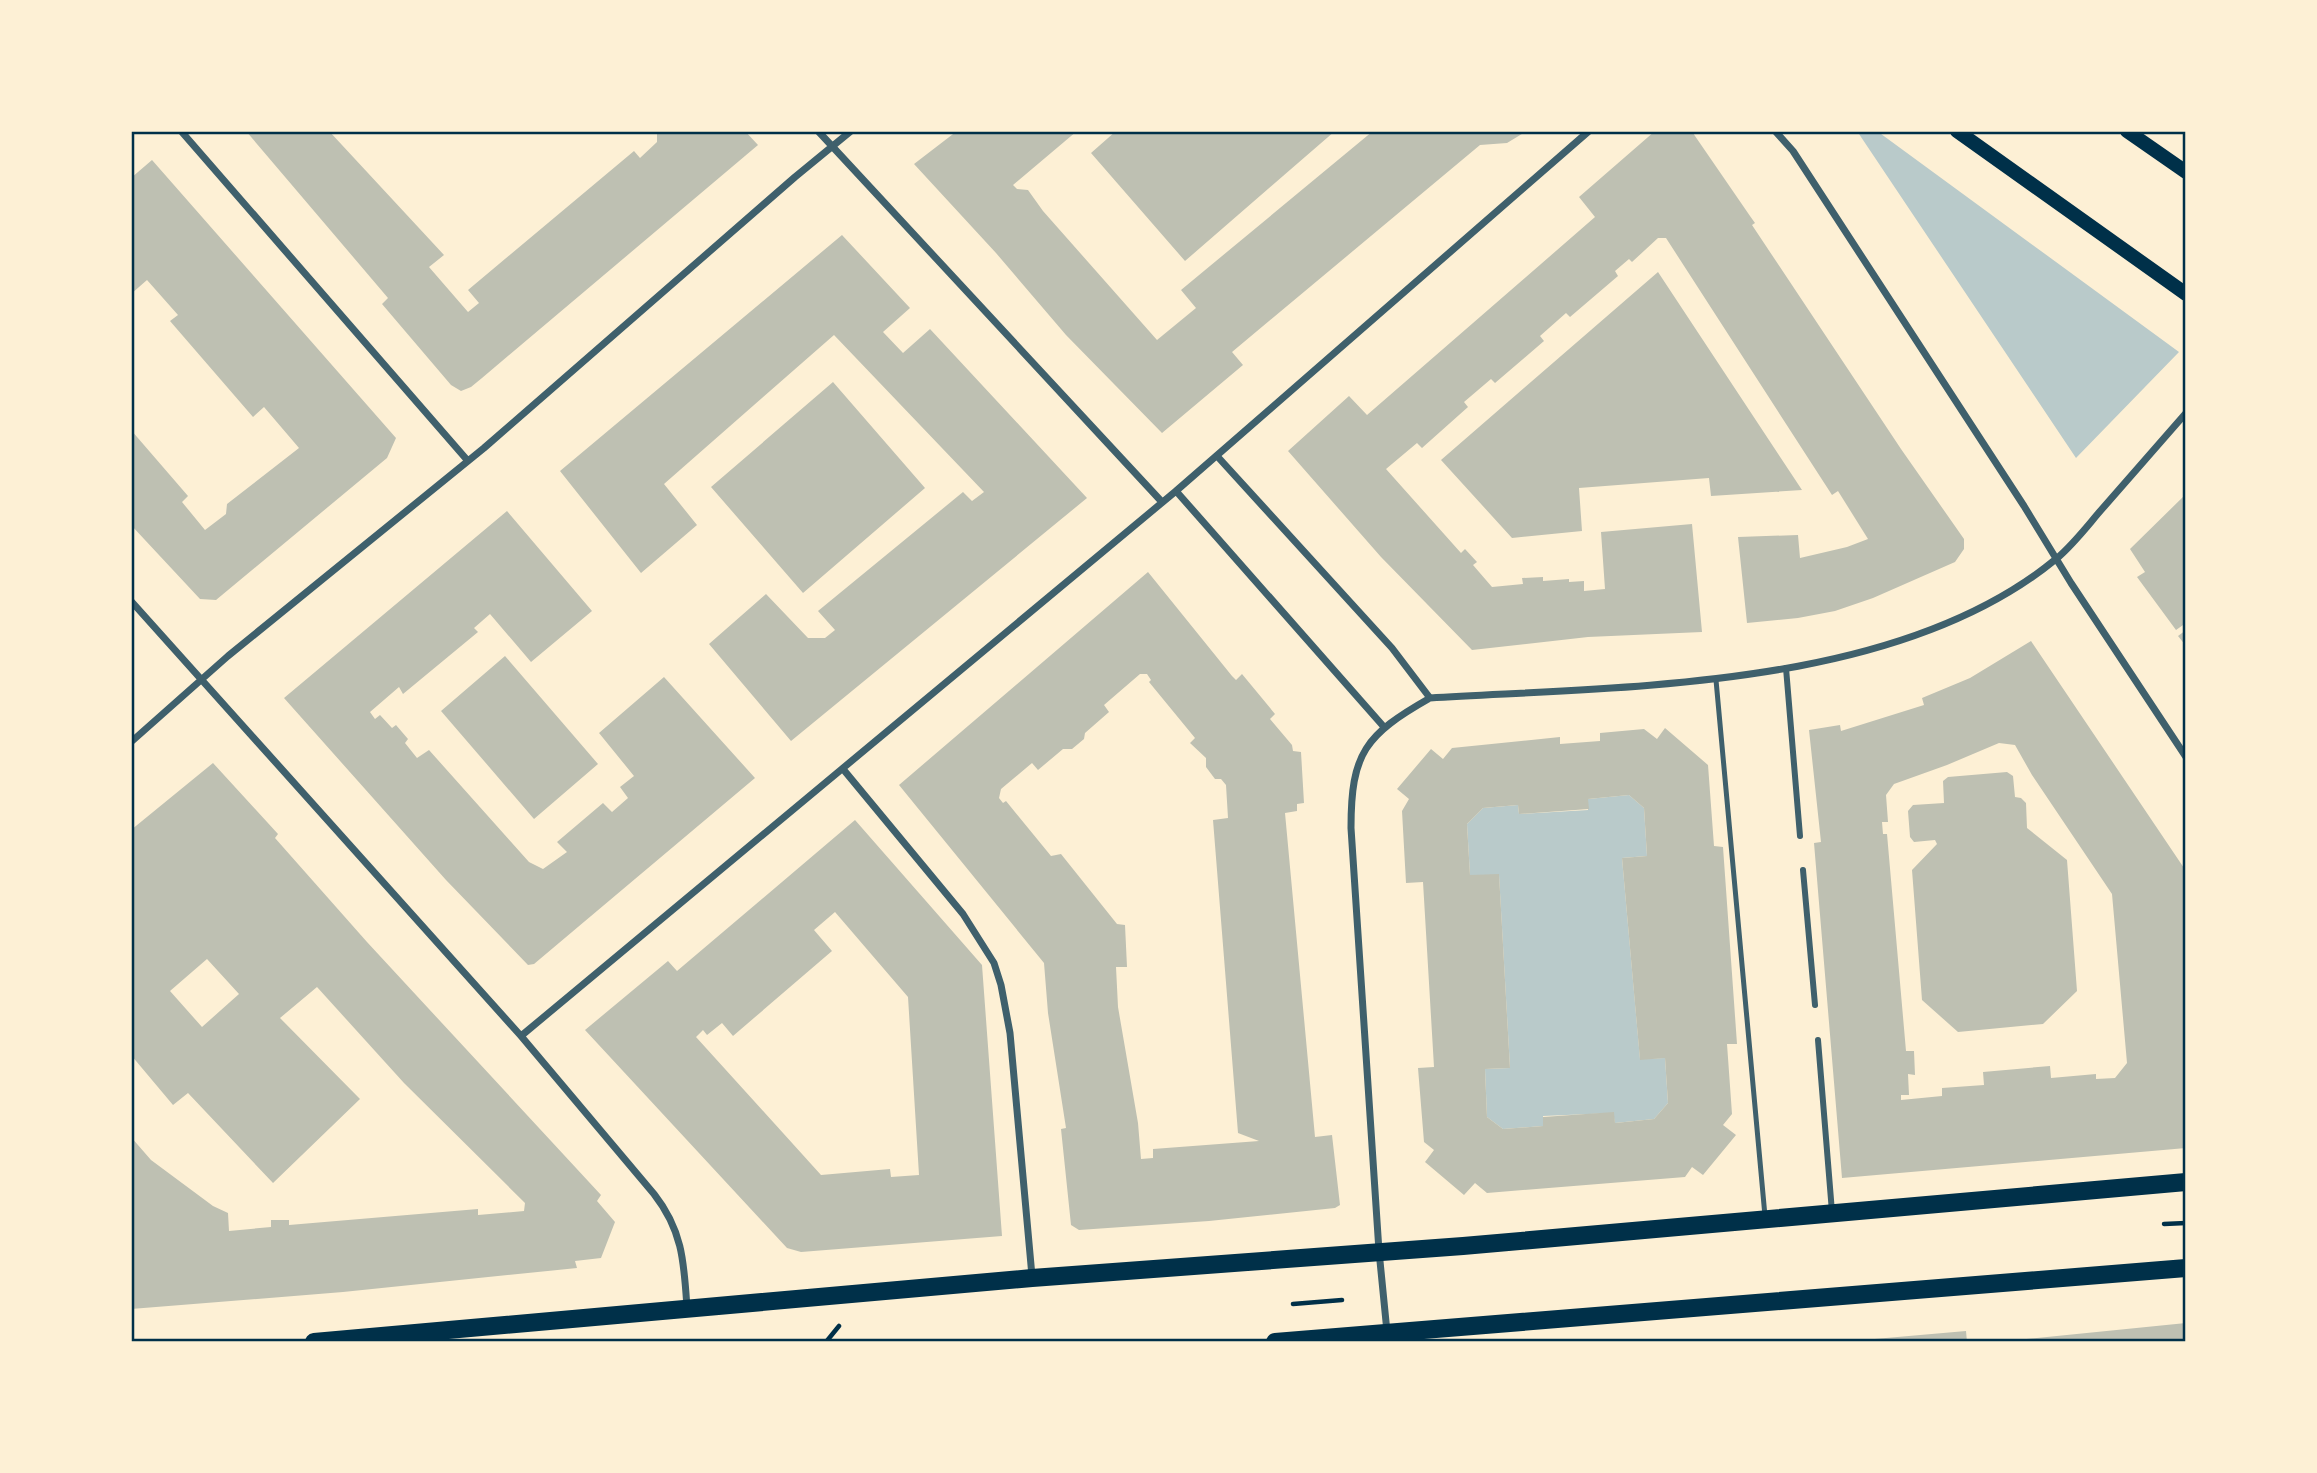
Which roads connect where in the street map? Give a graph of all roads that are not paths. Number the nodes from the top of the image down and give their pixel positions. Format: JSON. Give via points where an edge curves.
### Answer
{"nodes":[{"id":1,"x":181,"y":131,"type":"edge"},
{"id":2,"x":818,"y":131,"type":"edge"},
{"id":3,"x":851,"y":131,"type":"edge"},
{"id":4,"x":1589,"y":131,"type":"edge"},
{"id":5,"x":1775,"y":131,"type":"edge"},
{"id":6,"x":1957,"y":131,"type":"edge"},
{"id":7,"x":2127,"y":131,"type":"edge"},
{"id":8,"x":832,"y":147,"type":"junction"},
{"id":9,"x":2186,"y":172,"type":"edge"},
{"id":10,"x":2186,"y":294,"type":"edge"},
{"id":11,"x":2186,"y":413,"type":"edge"},
{"id":12,"x":1217,"y":456,"type":"junction"},
{"id":13,"x":468,"y":461,"type":"junction"},
{"id":14,"x":1176,"y":491,"type":"junction"},
{"id":15,"x":1162,"y":502,"type":"junction"},
{"id":16,"x":2057,"y":559,"type":"junction"},
{"id":17,"x":131,"y":601,"type":"edge"},
{"id":18,"x":1786,"y":668,"type":"junction"},
{"id":19,"x":201,"y":680,"type":"junction"},
{"id":20,"x":1716,"y":680,"type":"junction"},
{"id":21,"x":1430,"y":698,"type":"junction"},
{"id":22,"x":1384,"y":727,"type":"junction"},
{"id":23,"x":131,"y":742,"type":"edge"},
{"id":24,"x":2186,"y":757,"type":"edge"},
{"id":25,"x":843,"y":769,"type":"junction"},
{"id":26,"x":1800,"y":836,"type":"dead end"},
{"id":27,"x":1803,"y":870,"type":"dead end"},
{"id":28,"x":1815,"y":1006,"type":"dead end"},
{"id":29,"x":521,"y":1036,"type":"junction"},
{"id":30,"x":1818,"y":1040,"type":"dead end"},
{"id":31,"x":2186,"y":1182,"type":"edge"},
{"id":32,"x":1832,"y":1213,"type":"junction"},
{"id":33,"x":1765,"y":1219,"type":"junction"},
{"id":34,"x":1379,"y":1251,"type":"junction"},
{"id":35,"x":2186,"y":1268,"type":"edge"},
{"id":36,"x":1032,"y":1278,"type":"junction"},
{"id":37,"x":687,"y":1308,"type":"junction"},
{"id":38,"x":1388,"y":1337,"type":"edge"},
{"id":39,"x":314,"y":1342,"type":"edge"},
{"id":40,"x":1275,"y":1342,"type":"edge"}],
"edges":[{"from":1,"to":13,"type":"street"},
{"from":2,"to":8,"type":"street"},
{"from":3,"to":8,"type":"street"},
{"from":4,"to":12,"type":"street"},
{"from":5,"to":16,"type":"street"},
{"from":6,"to":10,"type":"main road"},
{"from":7,"to":9,"type":"main road"},
{"from":8,"to":13,"type":"street"},
{"from":8,"to":15,"type":"street"},
{"from":11,"to":16,"type":"street"},
{"from":12,"to":14,"type":"street"},
{"from":12,"to":21,"type":"street","via":[[1392,648]]},
{"from":13,"to":19,"type":"street"},
{"from":14,"to":15,"type":"street"},
{"from":14,"to":22,"type":"street"},
{"from":15,"to":25,"type":"street"},
{"from":16,"to":18,"type":"street","via":[[1964,618],[1890,643]]},
{"from":16,"to":24,"type":"street"},
{"from":17,"to":19,"type":"street"},
{"from":18,"to":20,"type":"street"},
{"from":18,"to":26,"type":"street"},
{"from":19,"to":23,"type":"street"},
{"from":19,"to":29,"type":"street"},
{"from":20,"to":21,"type":"street"},
{"from":20,"to":33,"type":"lane"},
{"from":21,"to":22,"type":"street"},
{"from":22,"to":34,"type":"street","via":[[1362,753],[1351,794]]},
{"from":25,"to":29,"type":"street"},
{"from":25,"to":36,"type":"street","via":[[963,914],[994,963],[1010,1033]]},
{"from":27,"to":28,"type":"street"},
{"from":29,"to":37,"type":"street","via":[[665,1209],[680,1242]]},
{"from":30,"to":32,"type":"street"},
{"from":31,"to":32,"type":"main road"},
{"from":32,"to":33,"type":"main road"},
{"from":33,"to":34,"type":"main road"},
{"from":34,"to":36,"type":"main road"},
{"from":34,"to":38,"type":"street"},
{"from":35,"to":38,"type":"main road"},
{"from":36,"to":37,"type":"main road"},
{"from":37,"to":39,"type":"main road"},
{"from":38,"to":40,"type":"main road"}]}
